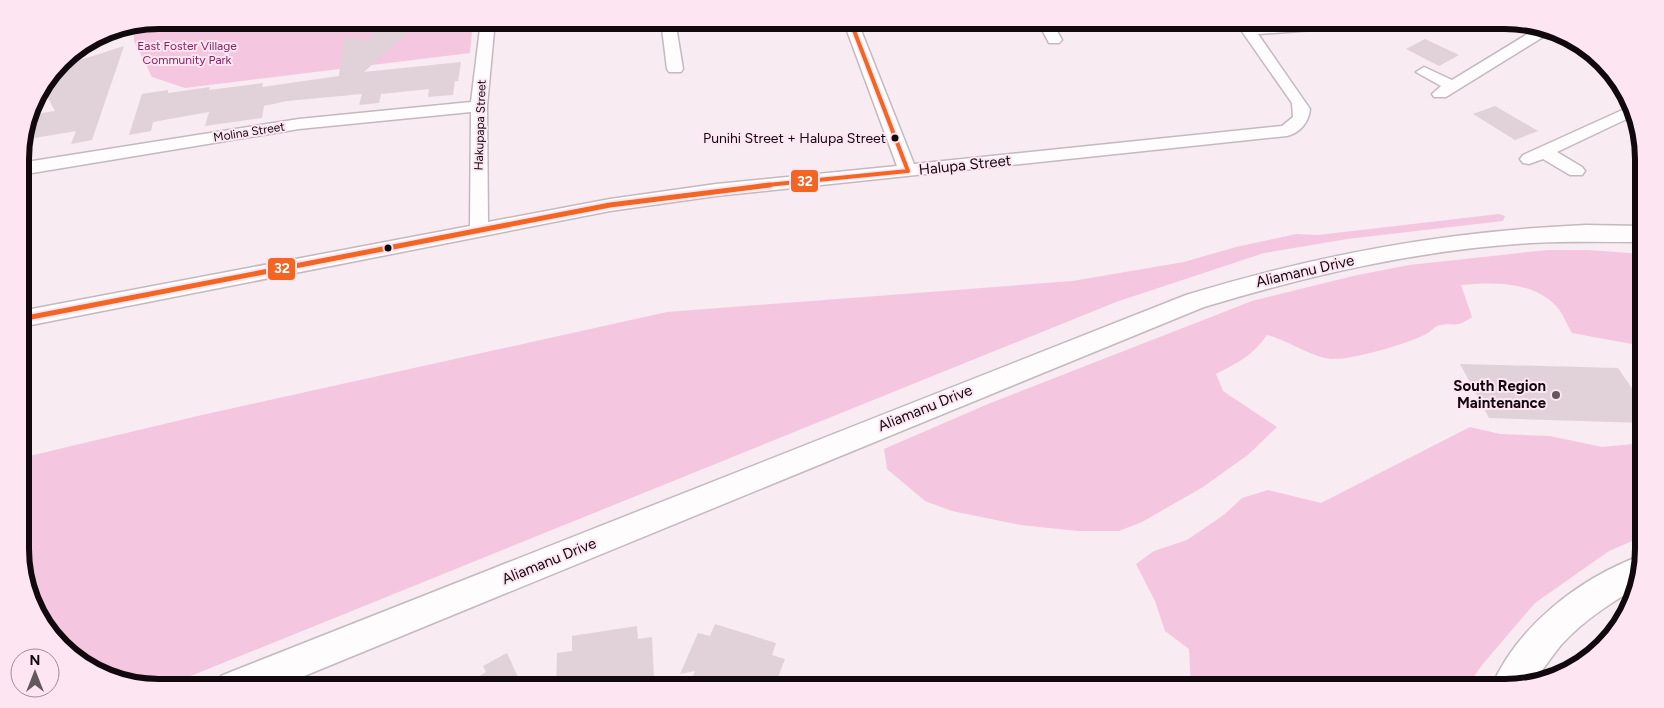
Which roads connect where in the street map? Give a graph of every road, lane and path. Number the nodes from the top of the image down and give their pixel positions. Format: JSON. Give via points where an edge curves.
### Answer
{"nodes":[{"id":1,"x":487,"y":29,"type":"edge"},
{"id":2,"x":669,"y":29,"type":"edge"},
{"id":3,"x":853,"y":29,"type":"edge"},
{"id":4,"x":1048,"y":29,"type":"edge"},
{"id":5,"x":1248,"y":29,"type":"edge"},
{"id":6,"x":1538,"y":33,"type":"edge"},
{"id":7,"x":1054,"y":40,"type":"dead end"},
{"id":8,"x":675,"y":70,"type":"dead end"},
{"id":9,"x":1424,"y":72,"type":"dead end"},
{"id":10,"x":479,"y":106,"type":"junction"},
{"id":11,"x":1627,"y":114,"type":"edge"},
{"id":12,"x":29,"y":168,"type":"edge"},
{"id":13,"x":908,"y":171,"type":"junction"},
{"id":14,"x":1576,"y":171,"type":"dead end"},
{"id":15,"x":479,"y":230,"type":"junction"},
{"id":16,"x":1635,"y":234,"type":"edge"},
{"id":17,"x":29,"y":317,"type":"edge"},
{"id":18,"x":1633,"y":574,"type":"edge"},
{"id":19,"x":255,"y":679,"type":"edge"},
{"id":20,"x":1514,"y":679,"type":"edge"}],
"edges":[{"from":1,"to":10,"type":"street","name":"Hakupapa Street"},
{"from":2,"to":8,"type":"street"},
{"from":3,"to":13,"type":"street"},
{"from":4,"to":7,"type":"street"},
{"from":5,"to":13,"type":"street","name":"Halupa Street","via":[[1302,108],[1300,119],[1287,131]]},
{"from":6,"to":9,"type":"street","via":[[1446,90]]},
{"from":10,"to":12,"type":"street","name":"Molina Street","via":[[299,124]]},
{"from":10,"to":15,"type":"street","name":"Hakupapa Street"},
{"from":11,"to":14,"type":"street","via":[[1537,156]]},
{"from":13,"to":15,"type":"street","name":"Halupa Street","via":[[716,190],[610,205]]},
{"from":15,"to":17,"type":"street","name":"Halupa Street"},
{"from":16,"to":19,"type":"street","name":"Aliamanu Drive","via":[[1506,238],[1411,249],[1303,270],[1203,298]]},
{"from":18,"to":20,"type":"street","via":[[1599,593],[1541,642]]}]}
